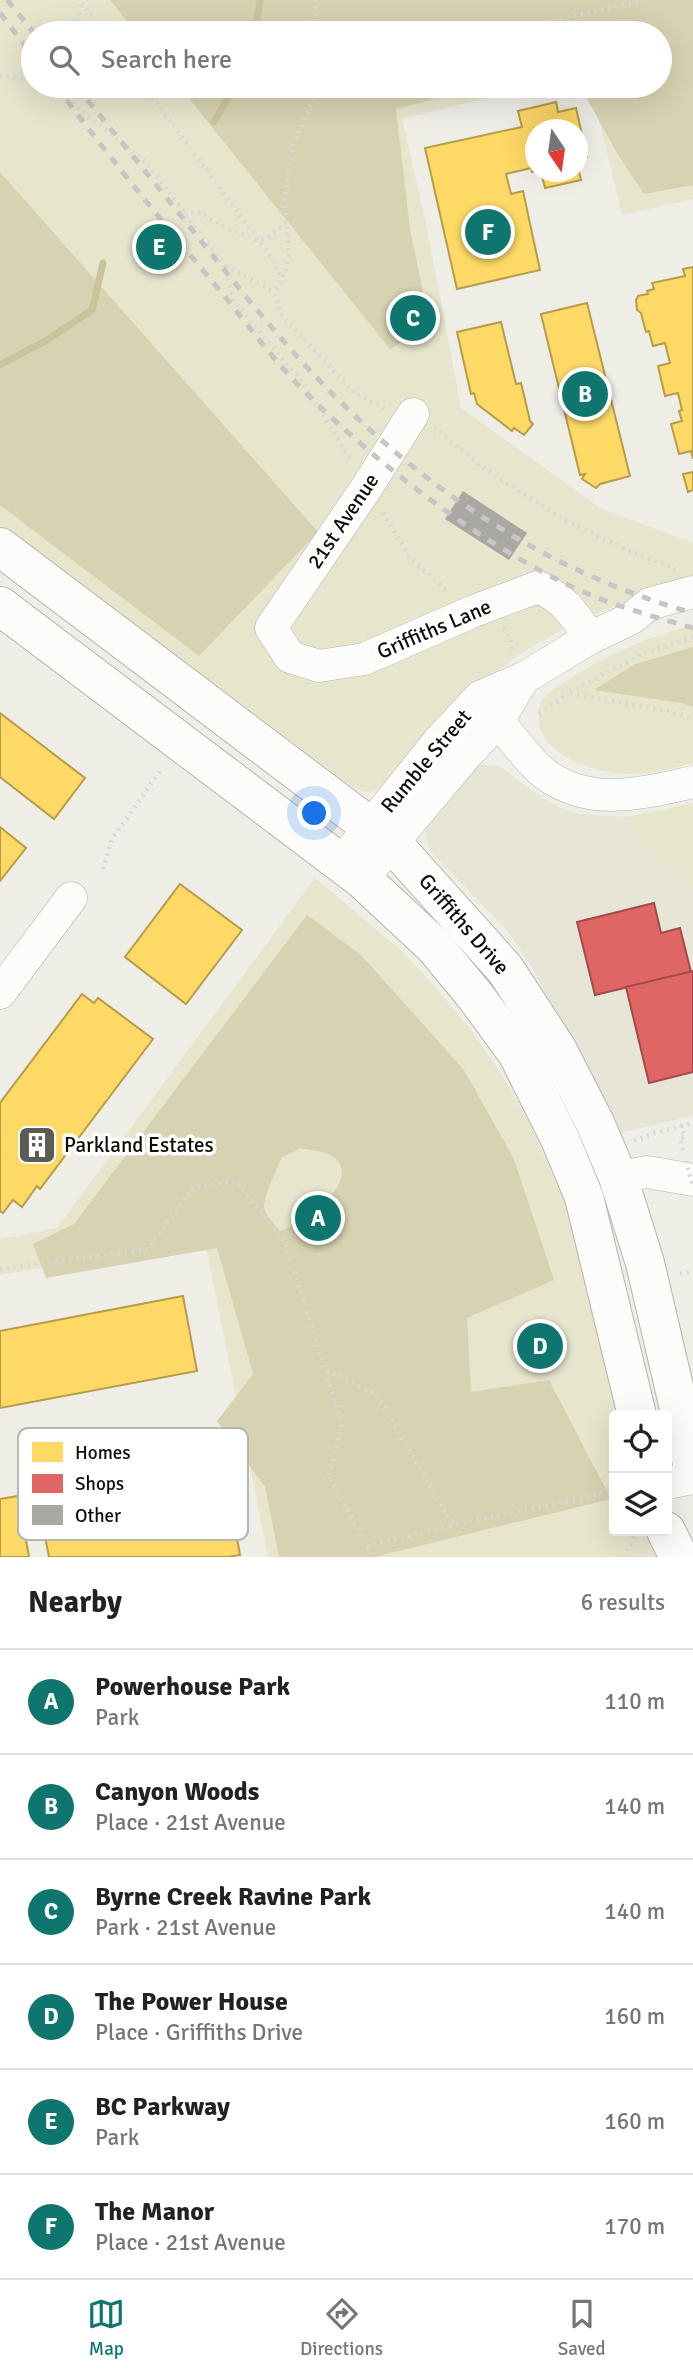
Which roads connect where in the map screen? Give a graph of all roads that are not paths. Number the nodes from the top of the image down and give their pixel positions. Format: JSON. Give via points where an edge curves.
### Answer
{"nodes":[{"id":1,"x":413,"y":414,"type":"road end"},
{"id":2,"x":0,"y":547,"type":"edge"},
{"id":3,"x":687,"y":582,"type":"edge"},
{"id":4,"x":0,"y":606,"type":"edge"},
{"id":5,"x":693,"y":614,"type":"edge"},
{"id":6,"x":632,"y":618,"type":"junction"},
{"id":7,"x":271,"y":628,"type":"joint"},
{"id":8,"x":590,"y":638,"type":"junction"},
{"id":9,"x":524,"y":678,"type":"junction"},
{"id":10,"x":498,"y":721,"type":"junction"},
{"id":11,"x":693,"y":782,"type":"edge"},
{"id":12,"x":382,"y":835,"type":"junction"},
{"id":13,"x":352,"y":871,"type":"junction"},
{"id":14,"x":71,"y":898,"type":"dead end"},
{"id":15,"x":0,"y":993,"type":"edge"},
{"id":16,"x":623,"y":1160,"type":"junction"},
{"id":17,"x":688,"y":1165,"type":"edge"},
{"id":18,"x":636,"y":1410,"type":"edge"},
{"id":19,"x":693,"y":1468,"type":"edge"},
{"id":20,"x":693,"y":1478,"type":"edge"},
{"id":21,"x":672,"y":1482,"type":"edge"},
{"id":22,"x":668,"y":1536,"type":"edge"},
{"id":23,"x":679,"y":1557,"type":"edge"}],
"edges":[{"from":1,"to":7,"type":"street","name":"21st Avenue"},
{"from":2,"to":12,"type":"main road","name":"Griffiths Drive"},
{"from":3,"to":6,"type":"street","name":"Rumble Street"},
{"from":4,"to":13,"type":"main road","name":"Griffiths Drive"},
{"from":5,"to":6,"type":"street","name":"Rumble Street","via":[[655,623]]},
{"from":6,"to":8,"type":"street","name":"Rumble Street"},
{"from":7,"to":8,"type":"street","name":"Griffiths Lane","via":[[290,657],[319,666],[364,659],[538,587],[557,596]]},
{"from":8,"to":9,"type":"street","name":"Rumble Street"},
{"from":9,"to":10,"type":"street","name":"Rumble Street"},
{"from":9,"to":12,"type":"street","name":"Rumble Street","via":[[480,697],[438,742]]},
{"from":10,"to":11,"type":"street","via":[[544,774],[582,791],[634,795]]},
{"from":10,"to":12,"type":"street","name":"Rumble Street"},
{"from":12,"to":13,"type":"street","name":"Rumble Street"},
{"from":12,"to":16,"type":"main road","name":"Griffiths Drive","via":[[505,969],[557,1049],[595,1123]]},
{"from":13,"to":18,"type":"main road","name":"Griffiths Drive","via":[[434,946],[517,1053],[584,1197]]},
{"from":14,"to":15,"type":"street"},
{"from":16,"to":17,"type":"street","via":[[647,1172]]},
{"from":16,"to":19,"type":"main road","name":"Griffiths Drive"},
{"from":20,"to":21,"type":"street"},
{"from":22,"to":23,"type":"main road"}]}
